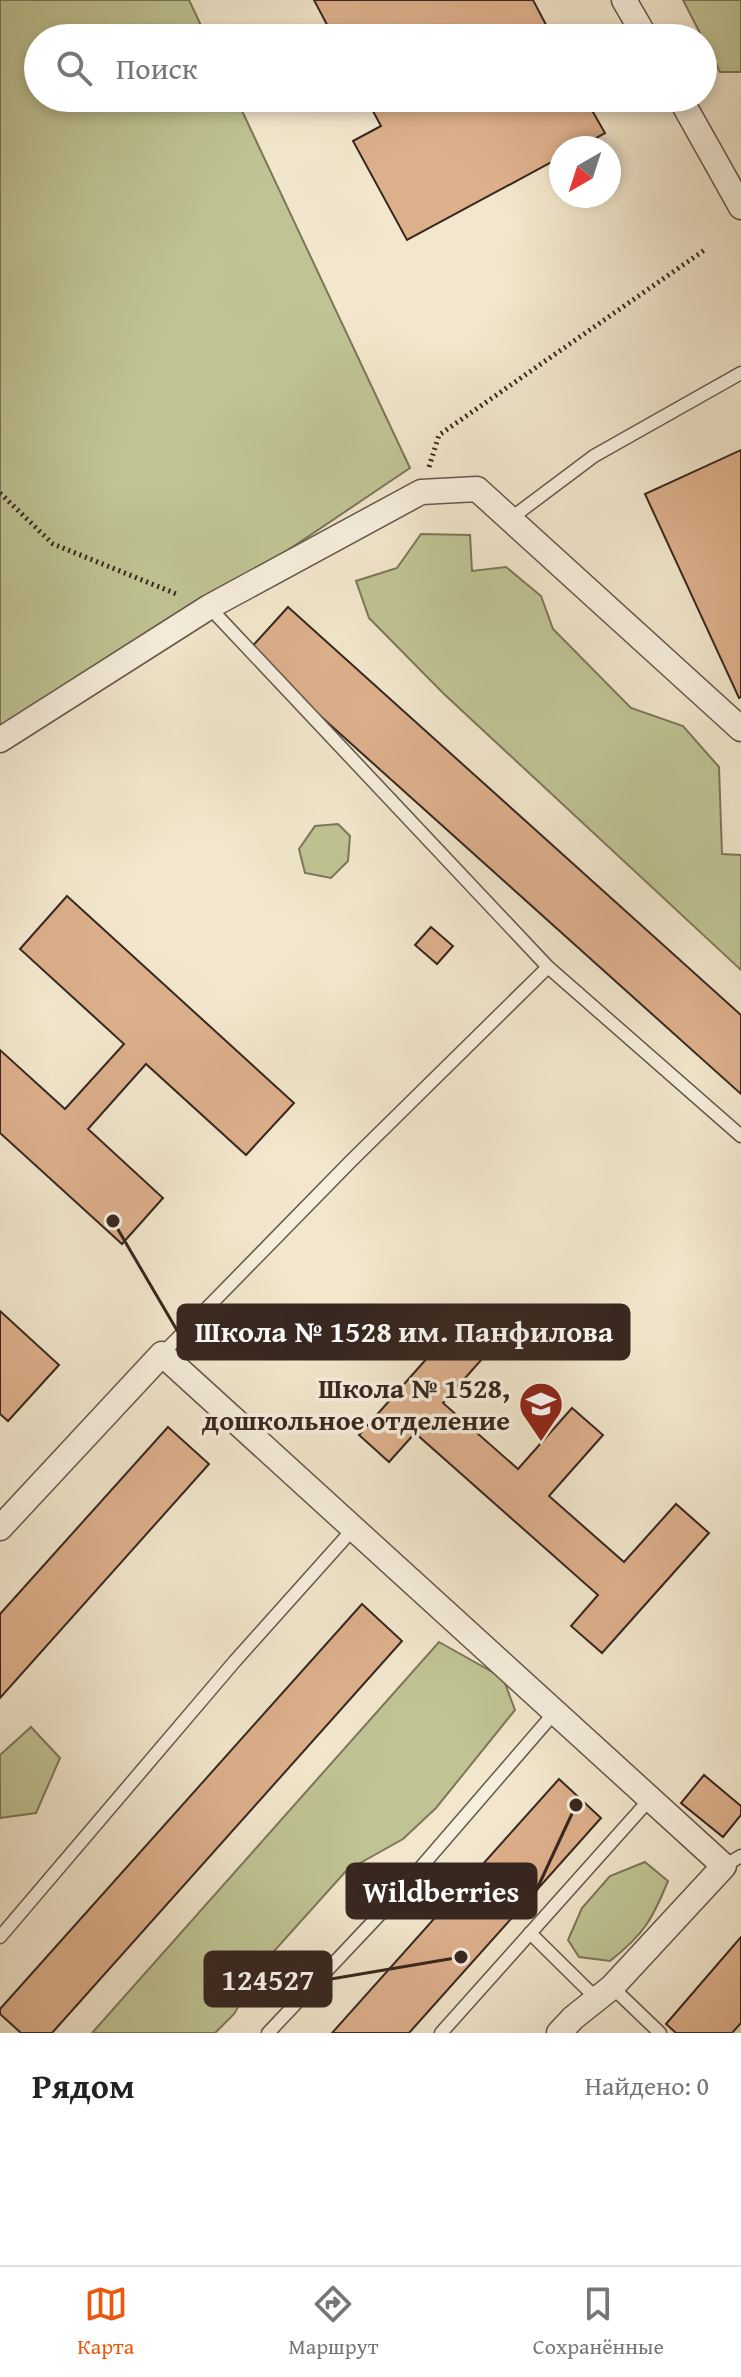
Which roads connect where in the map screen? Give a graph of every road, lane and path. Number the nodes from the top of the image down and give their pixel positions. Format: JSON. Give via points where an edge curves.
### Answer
{"nodes":[{"id":1,"x":624,"y":0,"type":"edge"},
{"id":2,"x":638,"y":24,"type":"edge"},
{"id":3,"x":688,"y":112,"type":"edge"},
{"id":4,"x":741,"y":207,"type":"edge"},
{"id":5,"x":706,"y":249,"type":"dead end"},
{"id":6,"x":741,"y":373,"type":"edge"},
{"id":7,"x":421,"y":492,"type":"junction"},
{"id":8,"x":0,"y":493,"type":"edge"},
{"id":9,"x":510,"y":519,"type":"junction"},
{"id":10,"x":209,"y":607,"type":"junction"},
{"id":11,"x":741,"y":729,"type":"edge"},
{"id":12,"x":0,"y":740,"type":"edge"},
{"id":13,"x":548,"y":967,"type":"junction"},
{"id":14,"x":741,"y":1136,"type":"edge"},
{"id":15,"x":162,"y":1354,"type":"junction"},
{"id":16,"x":0,"y":1528,"type":"edge"},
{"id":17,"x":354,"y":1528,"type":"junction"},
{"id":18,"x":555,"y":1712,"type":"junction"},
{"id":19,"x":650,"y":1799,"type":"junction"},
{"id":20,"x":733,"y":1861,"type":"edge"},
{"id":21,"x":530,"y":1933,"type":"junction"},
{"id":22,"x":0,"y":1937,"type":"edge"},
{"id":23,"x":604,"y":1993,"type":"junction"},
{"id":24,"x":268,"y":2033,"type":"edge"},
{"id":25,"x":441,"y":2033,"type":"edge"},
{"id":26,"x":559,"y":2033,"type":"edge"},
{"id":27,"x":660,"y":2033,"type":"edge"}],
"edges":[{"from":1,"to":2,"type":"street"},
{"from":3,"to":4,"type":"street"},
{"from":5,"to":7,"type":"path","via":[[439,435]]},
{"from":6,"to":9,"type":"lane","via":[[594,456]]},
{"from":7,"to":9,"type":"street","via":[[477,489]]},
{"from":7,"to":10,"type":"street"},
{"from":8,"to":10,"type":"path","via":[[53,544]]},
{"from":9,"to":11,"type":"street"},
{"from":10,"to":12,"type":"street"},
{"from":10,"to":13,"type":"lane"},
{"from":13,"to":14,"type":"lane"},
{"from":13,"to":15,"type":"lane"},
{"from":15,"to":16,"type":"street"},
{"from":15,"to":17,"type":"street"},
{"from":17,"to":18,"type":"street"},
{"from":17,"to":22,"type":"lane"},
{"from":18,"to":19,"type":"street"},
{"from":18,"to":24,"type":"lane","via":[[384,1910]]},
{"from":19,"to":20,"type":"street"},
{"from":19,"to":21,"type":"lane"},
{"from":20,"to":23,"type":"street"},
{"from":21,"to":23,"type":"lane"},
{"from":21,"to":25,"type":"lane"},
{"from":23,"to":26,"type":"street"},
{"from":23,"to":27,"type":"lane"}]}
